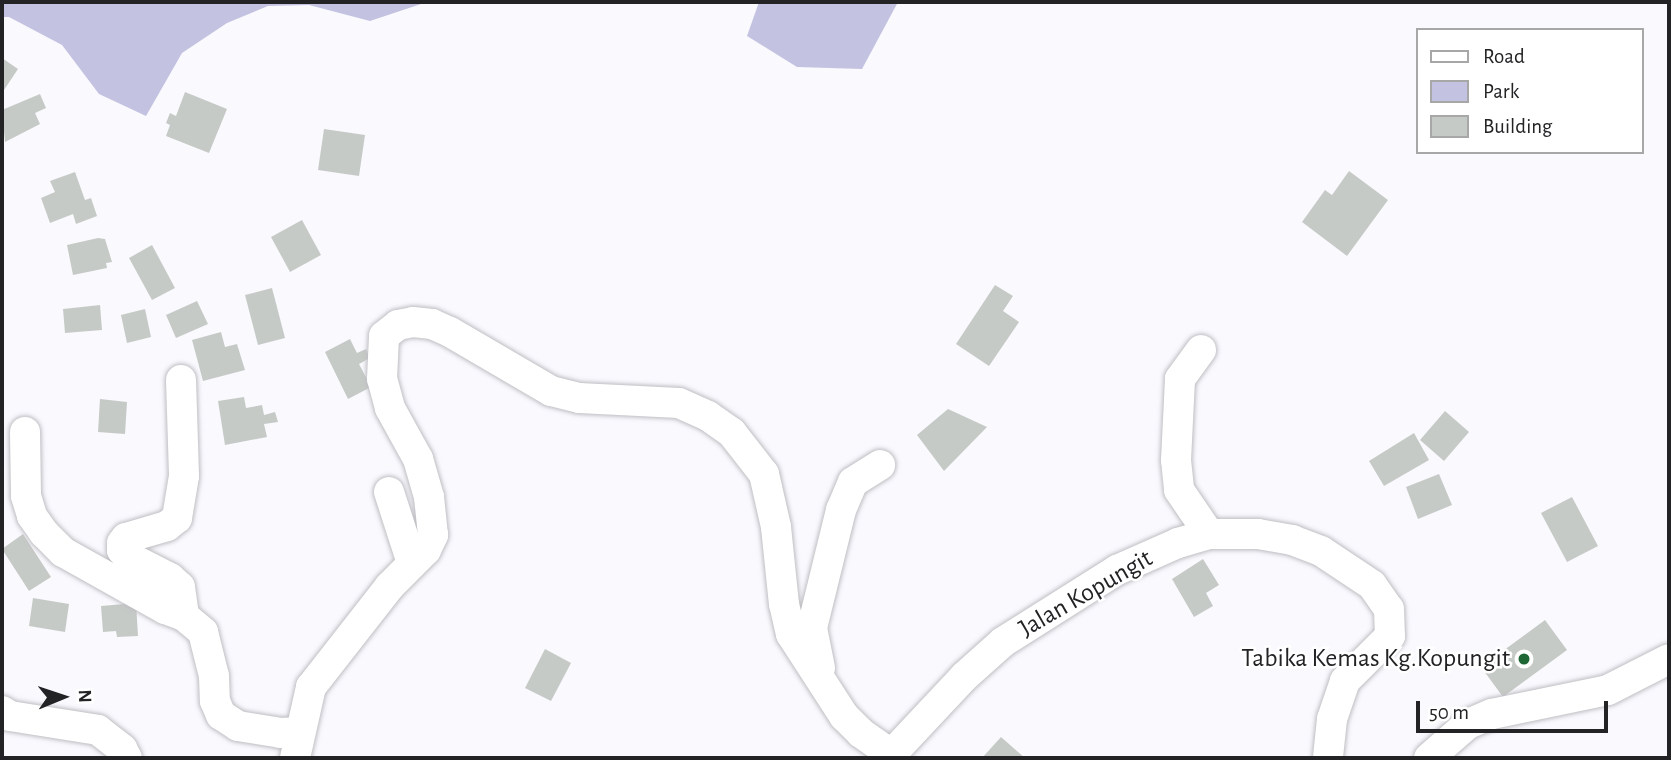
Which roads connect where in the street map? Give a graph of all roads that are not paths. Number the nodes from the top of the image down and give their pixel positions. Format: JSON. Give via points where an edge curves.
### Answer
{"nodes":[{"id":1,"x":1201,"y":349,"type":"dead end"},
{"id":2,"x":181,"y":380,"type":"dead end"},
{"id":3,"x":25,"y":432,"type":"dead end"},
{"id":4,"x":880,"y":465,"type":"dead end"},
{"id":5,"x":389,"y":492,"type":"dead end"},
{"id":6,"x":1209,"y":534,"type":"junction"},
{"id":7,"x":412,"y":563,"type":"junction"},
{"id":8,"x":184,"y":616,"type":"junction"},
{"id":9,"x":1669,"y":659,"type":"edge"},
{"id":10,"x":825,"y":689,"type":"junction"},
{"id":11,"x":2,"y":711,"type":"edge"},
{"id":12,"x":298,"y":745,"type":"edge"},
{"id":13,"x":889,"y":756,"type":"edge"},
{"id":14,"x":127,"y":758,"type":"edge"},
{"id":15,"x":1328,"y":758,"type":"edge"},
{"id":16,"x":1429,"y":758,"type":"edge"}],
"edges":[{"from":1,"to":6,"type":"street","via":[[1180,379],[1175,460],[1179,490]]},
{"from":2,"to":8,"type":"street","via":[[184,476],[177,518],[121,543],[127,556],[180,587]]},
{"from":3,"to":8,"type":"street","via":[[26,496],[44,533],[85,566]]},
{"from":4,"to":10,"type":"street","via":[[853,482],[827,558],[812,628]]},
{"from":5,"to":7,"type":"street"},
{"from":6,"to":13,"type":"street","name":"Jalan Kopungit","via":[[1117,570],[1003,642]]},
{"from":6,"to":15,"type":"street","name":"Jalan Kopungit","via":[[1258,534],[1321,551],[1372,586],[1389,609],[1390,636],[1345,681],[1332,719]]},
{"from":7,"to":10,"type":"street","via":[[433,535],[433,517],[418,459],[390,408],[380,356],[384,336],[413,321],[450,332],[551,391],[579,398],[679,403],[732,433],[764,474],[791,634]]},
{"from":7,"to":12,"type":"street","via":[[311,687]]},
{"from":8,"to":12,"type":"street","via":[[203,632],[221,715],[238,726],[281,733]]},
{"from":9,"to":16,"type":"street","via":[[1608,690],[1492,714],[1468,724]]},
{"from":10,"to":13,"type":"street","via":[[861,733]]},
{"from":11,"to":14,"type":"street","via":[[98,730]]}]}
